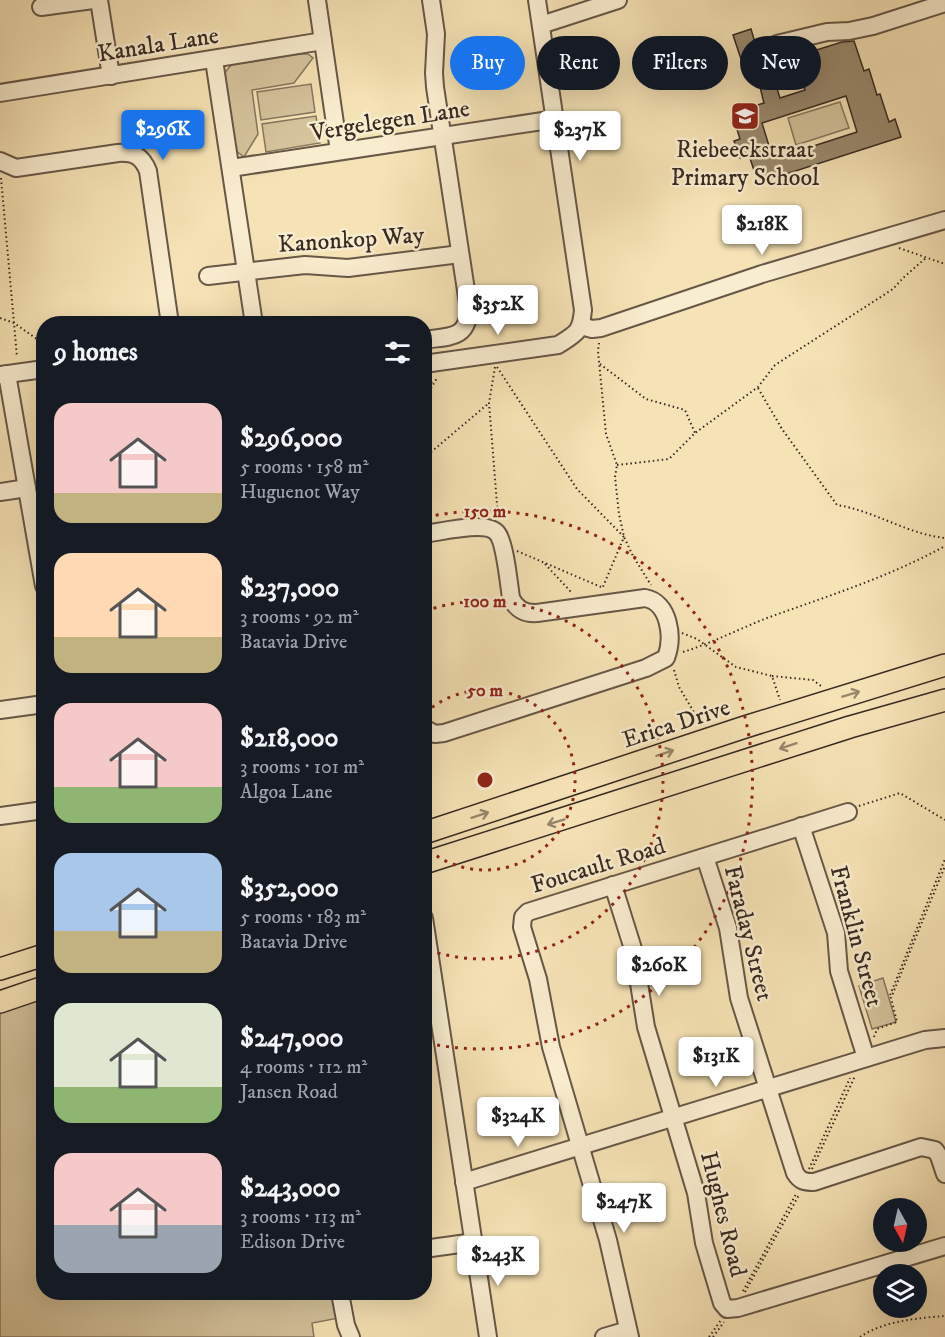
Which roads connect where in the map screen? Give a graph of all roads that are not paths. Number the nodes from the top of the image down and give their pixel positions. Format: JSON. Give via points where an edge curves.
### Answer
{"nodes":[{"id":1,"x":93,"y":0,"type":"edge"},
{"id":2,"x":99,"y":0,"type":"edge"},
{"id":3,"x":317,"y":0,"type":"edge"},
{"id":4,"x":431,"y":0,"type":"edge"},
{"id":5,"x":537,"y":0,"type":"edge"},
{"id":6,"x":618,"y":0,"type":"edge"},
{"id":7,"x":945,"y":3,"type":"edge"},
{"id":8,"x":41,"y":7,"type":"dead end"},
{"id":9,"x":541,"y":25,"type":"junction"},
{"id":10,"x":810,"y":36,"type":"edge"},
{"id":11,"x":323,"y":41,"type":"junction"},
{"id":12,"x":214,"y":60,"type":"junction"},
{"id":13,"x":111,"y":76,"type":"junction"},
{"id":14,"x":0,"y":93,"type":"edge"},
{"id":15,"x":556,"y":119,"type":"junction"},
{"id":16,"x":443,"y":136,"type":"junction"},
{"id":17,"x":339,"y":152,"type":"junction"},
{"id":18,"x":231,"y":168,"type":"junction"},
{"id":19,"x":1,"y":171,"type":"edge"},
{"id":20,"x":945,"y":220,"type":"edge"},
{"id":21,"x":460,"y":254,"type":"junction"},
{"id":22,"x":246,"y":272,"type":"junction"},
{"id":23,"x":208,"y":276,"type":"dead end"},
{"id":24,"x":169,"y":316,"type":"edge"},
{"id":25,"x":253,"y":316,"type":"edge"},
{"id":26,"x":581,"y":326,"type":"junction"},
{"id":27,"x":432,"y":339,"type":"edge"},
{"id":28,"x":432,"y":363,"type":"edge"},
{"id":29,"x":36,"y":370,"type":"edge"},
{"id":30,"x":8,"y":374,"type":"edge"},
{"id":31,"x":27,"y":488,"type":"junction"},
{"id":32,"x":0,"y":492,"type":"edge"},
{"id":33,"x":432,"y":533,"type":"edge"},
{"id":34,"x":36,"y":540,"type":"edge"},
{"id":35,"x":945,"y":665,"type":"edge"},
{"id":36,"x":945,"y":700,"type":"edge"},
{"id":37,"x":36,"y":705,"type":"edge"},
{"id":38,"x":0,"y":710,"type":"edge"},
{"id":39,"x":432,"y":732,"type":"edge"},
{"id":40,"x":36,"y":811,"type":"edge"},
{"id":41,"x":848,"y":812,"type":"road end"},
{"id":42,"x":0,"y":816,"type":"edge"},
{"id":43,"x":801,"y":826,"type":"junction"},
{"id":44,"x":432,"y":831,"type":"edge"},
{"id":45,"x":705,"y":856,"type":"junction"},
{"id":46,"x":432,"y":860,"type":"edge"},
{"id":47,"x":613,"y":885,"type":"junction"},
{"id":48,"x":36,"y":958,"type":"edge"},
{"id":49,"x":0,"y":969,"type":"edge"},
{"id":50,"x":36,"y":990,"type":"edge"},
{"id":51,"x":432,"y":998,"type":"edge"},
{"id":52,"x":0,"y":1002,"type":"edge"},
{"id":53,"x":945,"y":1038,"type":"edge"},
{"id":54,"x":862,"y":1060,"type":"junction"},
{"id":55,"x":767,"y":1090,"type":"junction"},
{"id":56,"x":674,"y":1119,"type":"junction"},
{"id":57,"x":581,"y":1148,"type":"junction"},
{"id":58,"x":945,"y":1174,"type":"edge"},
{"id":59,"x":464,"y":1182,"type":"junction"},
{"id":60,"x":474,"y":1242,"type":"junction"},
{"id":61,"x":945,"y":1245,"type":"edge"},
{"id":62,"x":432,"y":1248,"type":"edge"},
{"id":63,"x":341,"y":1300,"type":"edge"},
{"id":64,"x":629,"y":1333,"type":"edge"},
{"id":65,"x":351,"y":1337,"type":"edge"},
{"id":66,"x":488,"y":1337,"type":"edge"},
{"id":67,"x":604,"y":1337,"type":"edge"}],
"edges":[{"from":1,"to":8,"type":"street"},
{"from":2,"to":13,"type":"street"},
{"from":3,"to":11,"type":"street"},
{"from":4,"to":16,"type":"street","via":[[436,34],[434,74]]},
{"from":5,"to":9,"type":"street"},
{"from":6,"to":9,"type":"street"},
{"from":7,"to":10,"type":"street","via":[[873,26]]},
{"from":9,"to":15,"type":"street"},
{"from":11,"to":12,"type":"street","name":"Kanala Lane"},
{"from":11,"to":17,"type":"street"},
{"from":12,"to":13,"type":"street","name":"Kanala Lane"},
{"from":12,"to":18,"type":"street"},
{"from":13,"to":14,"type":"street","name":"Kanala Lane"},
{"from":15,"to":16,"type":"street","name":"Vergelegen Lane"},
{"from":15,"to":26,"type":"street","via":[[583,310]]},
{"from":16,"to":17,"type":"street","name":"Vergelegen Lane"},
{"from":16,"to":21,"type":"street"},
{"from":17,"to":18,"type":"street","name":"Vergelegen Lane"},
{"from":18,"to":22,"type":"street"},
{"from":19,"to":24,"type":"street","via":[[118,153],[129,152],[141,158],[148,171]]},
{"from":20,"to":26,"type":"street","via":[[762,274],[601,328]]},
{"from":21,"to":22,"type":"street","name":"Kanonkop Way","via":[[348,268],[305,265]]},
{"from":21,"to":27,"type":"street","via":[[468,322],[456,335]]},
{"from":22,"to":23,"type":"street","name":"Kanonkop Way"},
{"from":22,"to":25,"type":"street"},
{"from":26,"to":28,"type":"street","via":[[558,345]]},
{"from":29,"to":30,"type":"street"},
{"from":30,"to":31,"type":"street"},
{"from":31,"to":32,"type":"street"},
{"from":31,"to":34,"type":"street"},
{"from":33,"to":39,"type":"street","via":[[489,528],[500,541],[511,598],[517,608],[532,614],[579,607],[603,595],[654,599],[665,614],[669,649],[666,658],[646,668],[444,733]]},
{"from":44,"to":35,"type":"main road","name":"Erica Drive","one_way":true},
{"from":36,"to":46,"type":"main road","one_way":true,"via":[[850,726]]},
{"from":37,"to":38,"type":"street"},
{"from":40,"to":42,"type":"street"},
{"from":41,"to":43,"type":"street","name":"Foucault Road"},
{"from":43,"to":45,"type":"street","name":"Foucault Road"},
{"from":43,"to":54,"type":"street","name":"Franklin Street","via":[[836,933],[839,970]]},
{"from":45,"to":47,"type":"street","name":"Foucault Road"},
{"from":45,"to":55,"type":"street","name":"Faraday Street","via":[[728,928],[739,998]]},
{"from":47,"to":56,"type":"street","via":[[634,951],[646,1027]]},
{"from":47,"to":57,"type":"street","name":"Foucault Road","via":[[528,912],[522,920],[553,1054]]},
{"from":48,"to":49,"type":"main road"},
{"from":50,"to":52,"type":"main road"},
{"from":51,"to":59,"type":"street"},
{"from":53,"to":54,"type":"street","via":[[925,1040]]},
{"from":54,"to":55,"type":"street"},
{"from":55,"to":56,"type":"street"},
{"from":55,"to":58,"type":"street","name":"Faraday Street","via":[[795,1173],[803,1182],[814,1182],[921,1147],[935,1150]]},
{"from":56,"to":57,"type":"street"},
{"from":56,"to":61,"type":"street","name":"Hughes Road","via":[[696,1193],[704,1243],[722,1303],[728,1308]]},
{"from":57,"to":59,"type":"street"},
{"from":57,"to":64,"type":"street","via":[[608,1240]]},
{"from":59,"to":60,"type":"street"},
{"from":60,"to":62,"type":"street"},
{"from":60,"to":66,"type":"street"},
{"from":63,"to":65,"type":"street"},
{"from":64,"to":67,"type":"street"}]}
